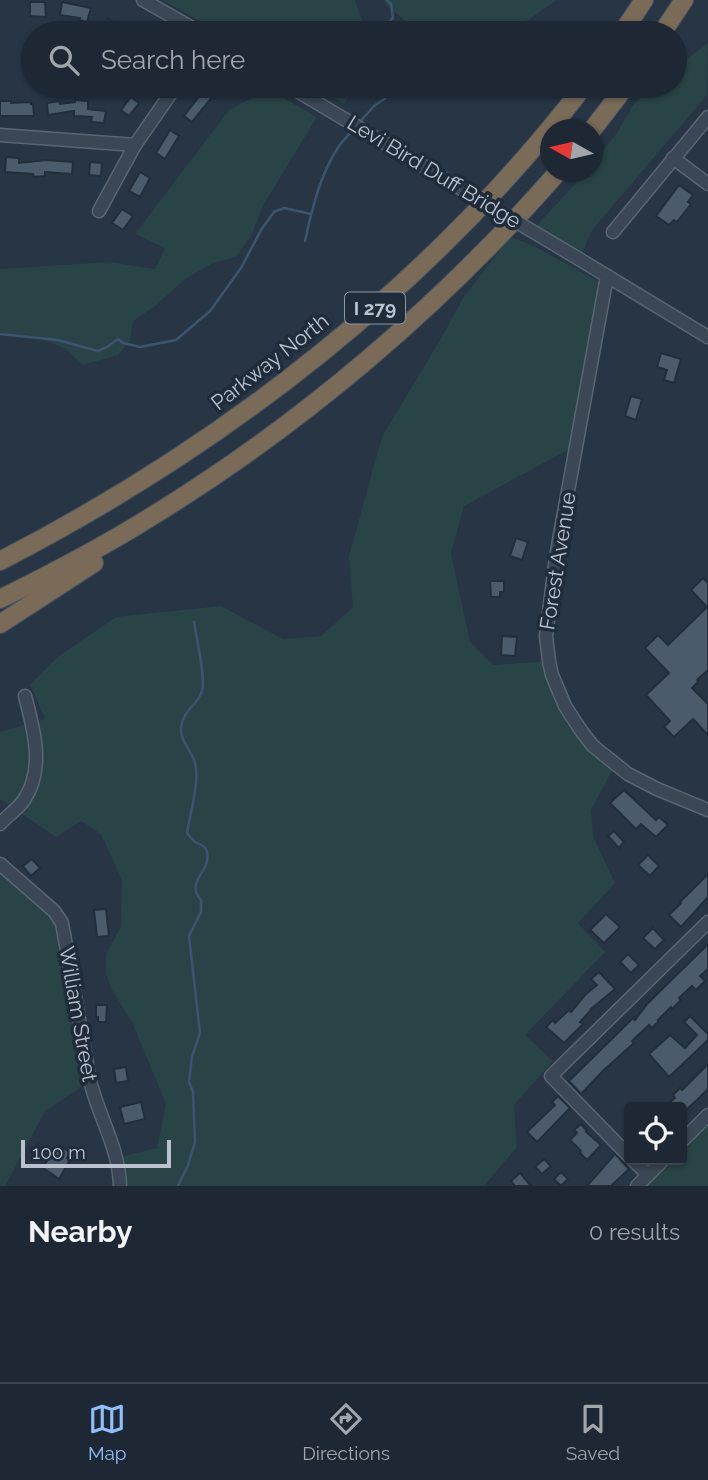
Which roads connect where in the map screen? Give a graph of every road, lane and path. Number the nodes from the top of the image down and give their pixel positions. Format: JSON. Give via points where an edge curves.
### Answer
{"nodes":[{"id":1,"x":644,"y":0,"type":"edge"},
{"id":2,"x":684,"y":0,"type":"edge"},
{"id":3,"x":151,"y":2,"type":"edge"},
{"id":4,"x":182,"y":21,"type":"edge"},
{"id":5,"x":630,"y":21,"type":"edge"},
{"id":6,"x":670,"y":21,"type":"edge"},
{"id":7,"x":168,"y":98,"type":"edge"},
{"id":8,"x":309,"y":98,"type":"edge"},
{"id":9,"x":574,"y":98,"type":"edge"},
{"id":10,"x":617,"y":98,"type":"edge"},
{"id":11,"x":708,"y":117,"type":"edge"},
{"id":12,"x":601,"y":119,"type":"edge"},
{"id":13,"x":0,"y":135,"type":"edge"},
{"id":14,"x":135,"y":145,"type":"junction"},
{"id":15,"x":673,"y":158,"type":"junction"},
{"id":16,"x":549,"y":182,"type":"edge"},
{"id":17,"x":708,"y":184,"type":"edge"},
{"id":18,"x":99,"y":211,"type":"dead end"},
{"id":19,"x":613,"y":232,"type":"dead end"},
{"id":20,"x":607,"y":276,"type":"junction"},
{"id":21,"x":708,"y":337,"type":"edge"},
{"id":22,"x":298,"y":415,"type":"junction"},
{"id":23,"x":0,"y":561,"type":"edge"},
{"id":24,"x":0,"y":600,"type":"edge"},
{"id":25,"x":0,"y":624,"type":"edge"},
{"id":26,"x":24,"y":696,"type":"dead end"},
{"id":27,"x":708,"y":810,"type":"edge"},
{"id":28,"x":0,"y":824,"type":"edge"},
{"id":29,"x":0,"y":864,"type":"edge"},
{"id":30,"x":708,"y":922,"type":"edge"},
{"id":31,"x":708,"y":1115,"type":"edge"},
{"id":32,"x":687,"y":1137,"type":"edge"},
{"id":33,"x":624,"y":1151,"type":"edge"},
{"id":34,"x":638,"y":1165,"type":"edge"},
{"id":35,"x":658,"y":1165,"type":"edge"},
{"id":36,"x":648,"y":1175,"type":"junction"},
{"id":37,"x":120,"y":1186,"type":"edge"},
{"id":38,"x":637,"y":1186,"type":"edge"}],
"edges":[{"from":1,"to":5,"type":"highway"},
{"from":2,"to":6,"type":"highway"},
{"from":3,"to":4,"type":"street"},
{"from":7,"to":14,"type":"street"},
{"from":8,"to":20,"type":"street","name":"Levi Bird Duff Bridge","bridge":true},
{"from":9,"to":23,"type":"highway","name":"Parkway North","number":"I 279","via":[[529,155],[458,229],[311,362],[188,452],[95,510]]},
{"from":10,"to":12,"type":"highway"},
{"from":11,"to":15,"type":"street"},
{"from":13,"to":14,"type":"street"},
{"from":14,"to":18,"type":"street"},
{"from":15,"to":17,"type":"street"},
{"from":15,"to":19,"type":"street"},
{"from":16,"to":22,"type":"highway","number":"I 279","via":[[410,322]]},
{"from":20,"to":21,"type":"street","name":"Levi Bird Duff Bridge"},
{"from":20,"to":27,"type":"street","name":"Forest Avenue","via":[[556,557],[546,636],[549,661],[565,706],[593,746],[628,774]]},
{"from":22,"to":24,"type":"highway","number":"I 279","via":[[149,518]]},
{"from":22,"to":25,"type":"highway","via":[[197,498]]},
{"from":26,"to":28,"type":"street","via":[[34,732],[35,768],[31,788]]},
{"from":29,"to":37,"type":"street","name":"William Street","via":[[62,923],[90,1081],[117,1158]]},
{"from":30,"to":33,"type":"street","via":[[551,1076]]},
{"from":31,"to":32,"type":"street"},
{"from":34,"to":36,"type":"street"},
{"from":35,"to":36,"type":"street"},
{"from":36,"to":38,"type":"street"}]}
